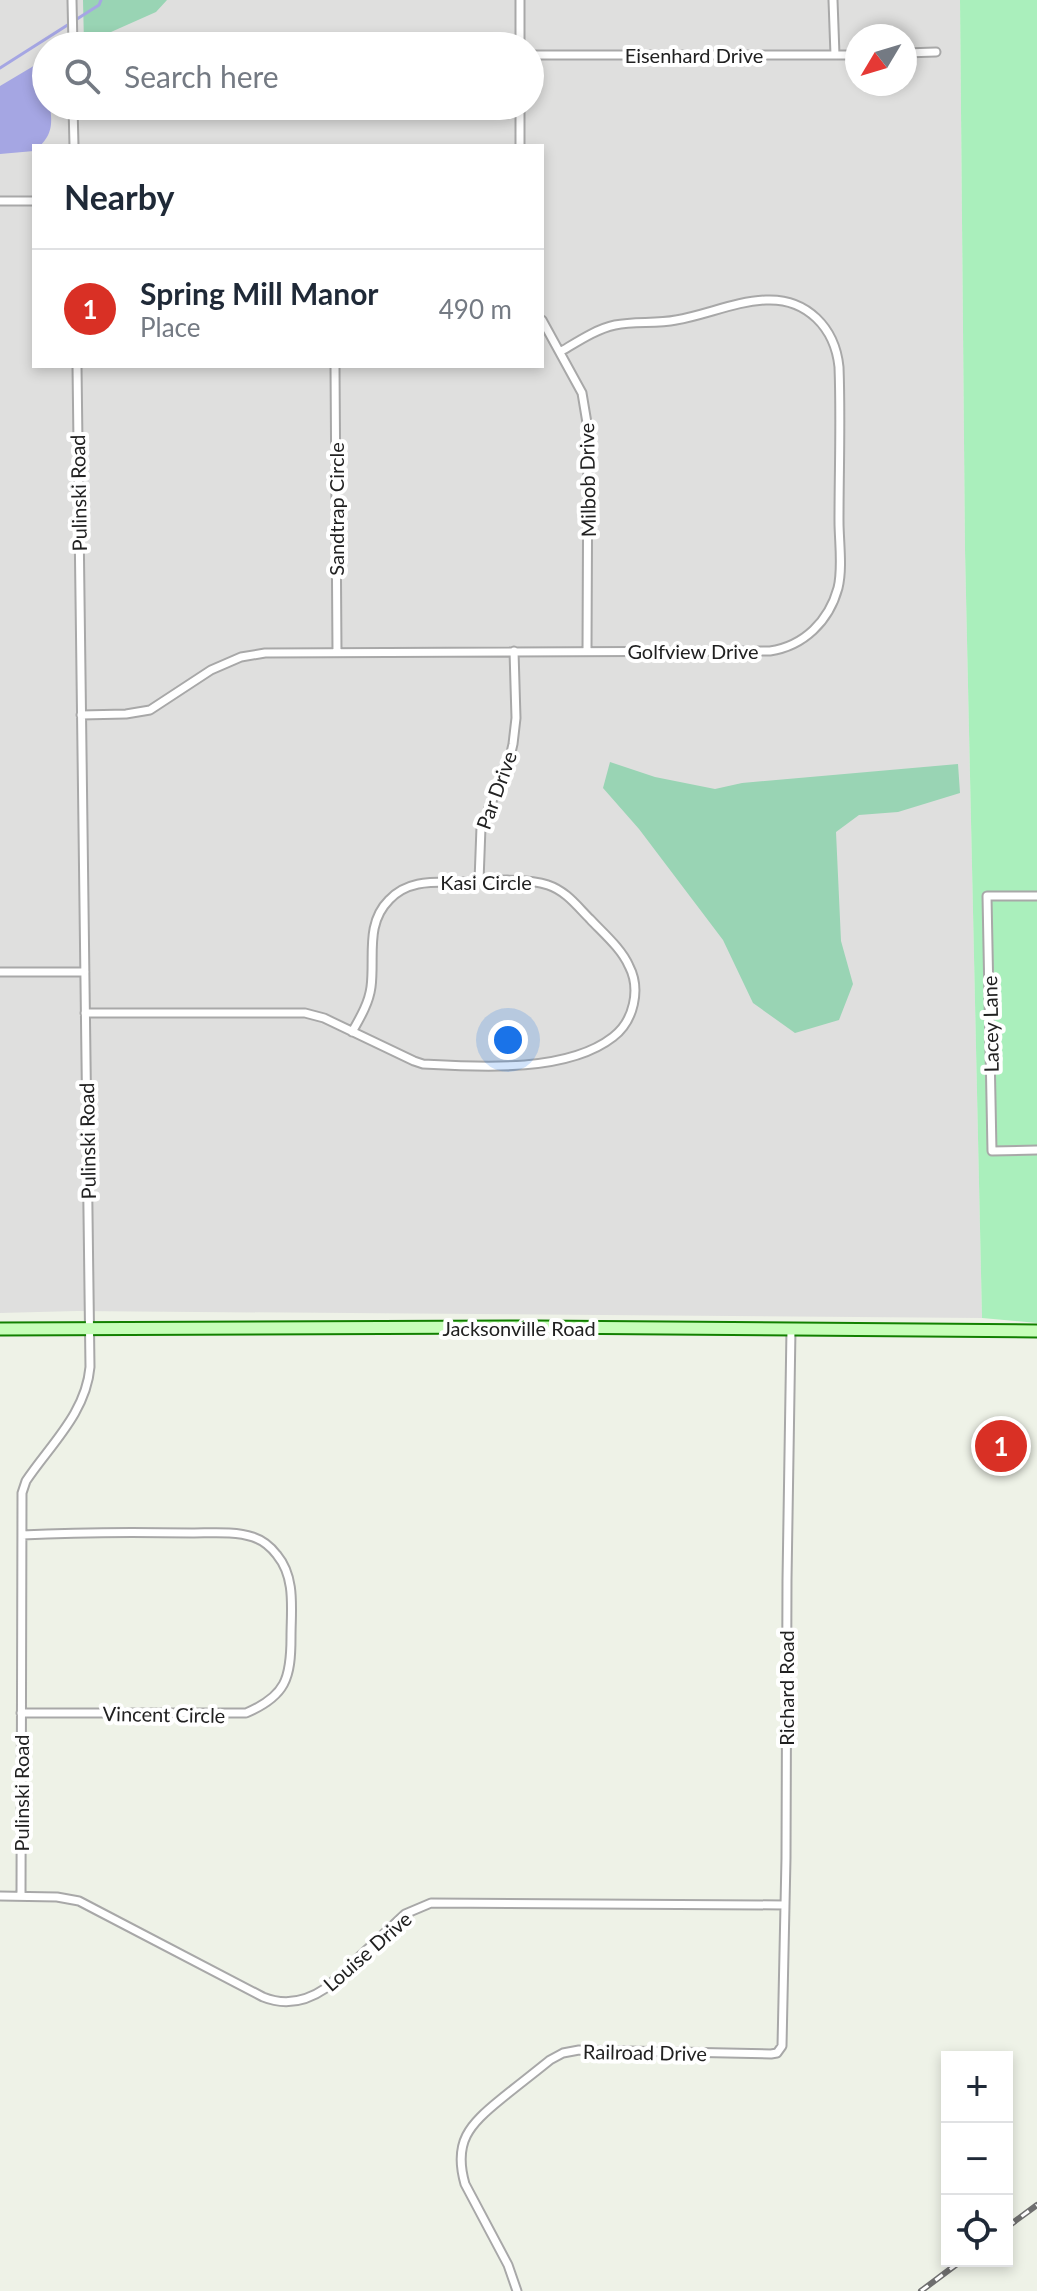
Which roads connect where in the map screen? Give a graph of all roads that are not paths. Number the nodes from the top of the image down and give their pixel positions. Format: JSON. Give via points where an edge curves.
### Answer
{"nodes":[{"id":1,"x":72,"y":0,"type":"edge"},
{"id":2,"x":520,"y":0,"type":"edge"},
{"id":3,"x":833,"y":0,"type":"edge"},
{"id":4,"x":73,"y":32,"type":"edge"},
{"id":5,"x":520,"y":32,"type":"edge"},
{"id":6,"x":936,"y":52,"type":"dead end"},
{"id":7,"x":917,"y":53,"type":"edge"},
{"id":8,"x":544,"y":55,"type":"edge"},
{"id":9,"x":835,"y":55,"type":"junction"},
{"id":10,"x":845,"y":55,"type":"edge"},
{"id":11,"x":73,"y":120,"type":"edge"},
{"id":12,"x":520,"y":120,"type":"edge"},
{"id":13,"x":74,"y":144,"type":"edge"},
{"id":14,"x":520,"y":144,"type":"edge"},
{"id":15,"x":0,"y":201,"type":"edge"},
{"id":16,"x":32,"y":201,"type":"edge"},
{"id":17,"x":544,"y":324,"type":"edge"},
{"id":18,"x":560,"y":352,"type":"junction"},
{"id":19,"x":77,"y":368,"type":"edge"},
{"id":20,"x":335,"y":368,"type":"edge"},
{"id":21,"x":514,"y":651,"type":"junction"},
{"id":22,"x":587,"y":651,"type":"junction"},
{"id":23,"x":337,"y":652,"type":"junction"},
{"id":24,"x":81,"y":715,"type":"junction"},
{"id":25,"x":479,"y":881,"type":"junction"},
{"id":26,"x":1037,"y":896,"type":"edge"},
{"id":27,"x":0,"y":972,"type":"edge"},
{"id":28,"x":85,"y":972,"type":"junction"},
{"id":29,"x":85,"y":1013,"type":"junction"},
{"id":30,"x":352,"y":1032,"type":"junction"},
{"id":31,"x":1037,"y":1150,"type":"edge"},
{"id":32,"x":0,"y":1329,"type":"edge"},
{"id":33,"x":89,"y":1329,"type":"junction"},
{"id":34,"x":791,"y":1329,"type":"junction"},
{"id":35,"x":1037,"y":1331,"type":"edge"},
{"id":36,"x":22,"y":1535,"type":"junction"},
{"id":37,"x":21,"y":1713,"type":"junction"},
{"id":38,"x":0,"y":1896,"type":"edge"},
{"id":39,"x":21,"y":1896,"type":"junction"},
{"id":40,"x":785,"y":1905,"type":"junction"},
{"id":41,"x":782,"y":2046,"type":"joint"},
{"id":42,"x":517,"y":2291,"type":"edge"}],
"edges":[{"from":1,"to":4,"type":"street"},
{"from":2,"to":5,"type":"street"},
{"from":3,"to":9,"type":"street"},
{"from":6,"to":7,"type":"street"},
{"from":8,"to":9,"type":"street","name":"Eisenhard Drive"},
{"from":9,"to":10,"type":"street","name":"Eisenhard Drive"},
{"from":11,"to":13,"type":"street"},
{"from":12,"to":14,"type":"street"},
{"from":15,"to":16,"type":"street"},
{"from":17,"to":18,"type":"street","name":"Milbob Drive"},
{"from":18,"to":22,"type":"street","name":"Milbob Drive","via":[[586,404]]},
{"from":18,"to":22,"type":"street","name":"Golfview Drive","via":[[612,325],[676,320],[777,301],[818,319],[836,348],[839,367],[839,581],[823,620],[800,641],[779,650]]},
{"from":19,"to":24,"type":"street","name":"Pulinski Road"},
{"from":20,"to":23,"type":"street","name":"Sandtrap Circle"},
{"from":21,"to":22,"type":"street","name":"Golfview Drive"},
{"from":21,"to":23,"type":"street","name":"Golfview Drive"},
{"from":21,"to":25,"type":"street","name":"Par Drive","via":[[513,744],[481,827]]},
{"from":23,"to":24,"type":"street","name":"Golfview Drive","via":[[241,657],[150,710]]},
{"from":24,"to":28,"type":"street","name":"Pulinski Road"},
{"from":25,"to":30,"type":"street","name":"Kasi Circle","via":[[412,885],[389,900],[375,925],[371,986]]},
{"from":25,"to":30,"type":"street","name":"Kasi Circle","via":[[543,883],[573,901],[631,968],[634,998],[623,1027],[610,1040],[545,1064],[423,1064]]},
{"from":26,"to":31,"type":"street","name":"Lacey Lane","via":[[987,896],[992,1151]]},
{"from":27,"to":28,"type":"street"},
{"from":28,"to":29,"type":"street","name":"Pulinski Road"},
{"from":29,"to":30,"type":"street","name":"Kasi Circle","via":[[305,1013]]},
{"from":29,"to":33,"type":"street","name":"Pulinski Road"},
{"from":32,"to":33,"type":"main road","name":"Jacksonville Road"},
{"from":33,"to":34,"type":"main road","name":"Jacksonville Road"},
{"from":33,"to":36,"type":"street","name":"Pulinski Road","via":[[86,1392],[26,1481]]},
{"from":34,"to":35,"type":"main road","name":"Jacksonville Road"},
{"from":34,"to":40,"type":"street","name":"Richard Road"},
{"from":36,"to":37,"type":"street","name":"Pulinski Road"},
{"from":36,"to":37,"type":"street","name":"Vincent Circle","via":[[155,1532],[255,1538],[277,1555],[288,1575],[291,1663],[269,1701],[238,1715]]},
{"from":37,"to":39,"type":"street","name":"Pulinski Road"},
{"from":38,"to":39,"type":"street","name":"Louise Drive"},
{"from":39,"to":40,"type":"street","name":"Louise Drive","via":[[79,1901],[263,1997],[290,2002],[326,1988],[405,1914],[431,1903]]},
{"from":40,"to":41,"type":"street","name":"Richard Road"},
{"from":41,"to":42,"type":"street","name":"Railroad Drive","via":[[771,2054],[563,2053],[477,2118],[464,2139],[461,2170]]}]}
